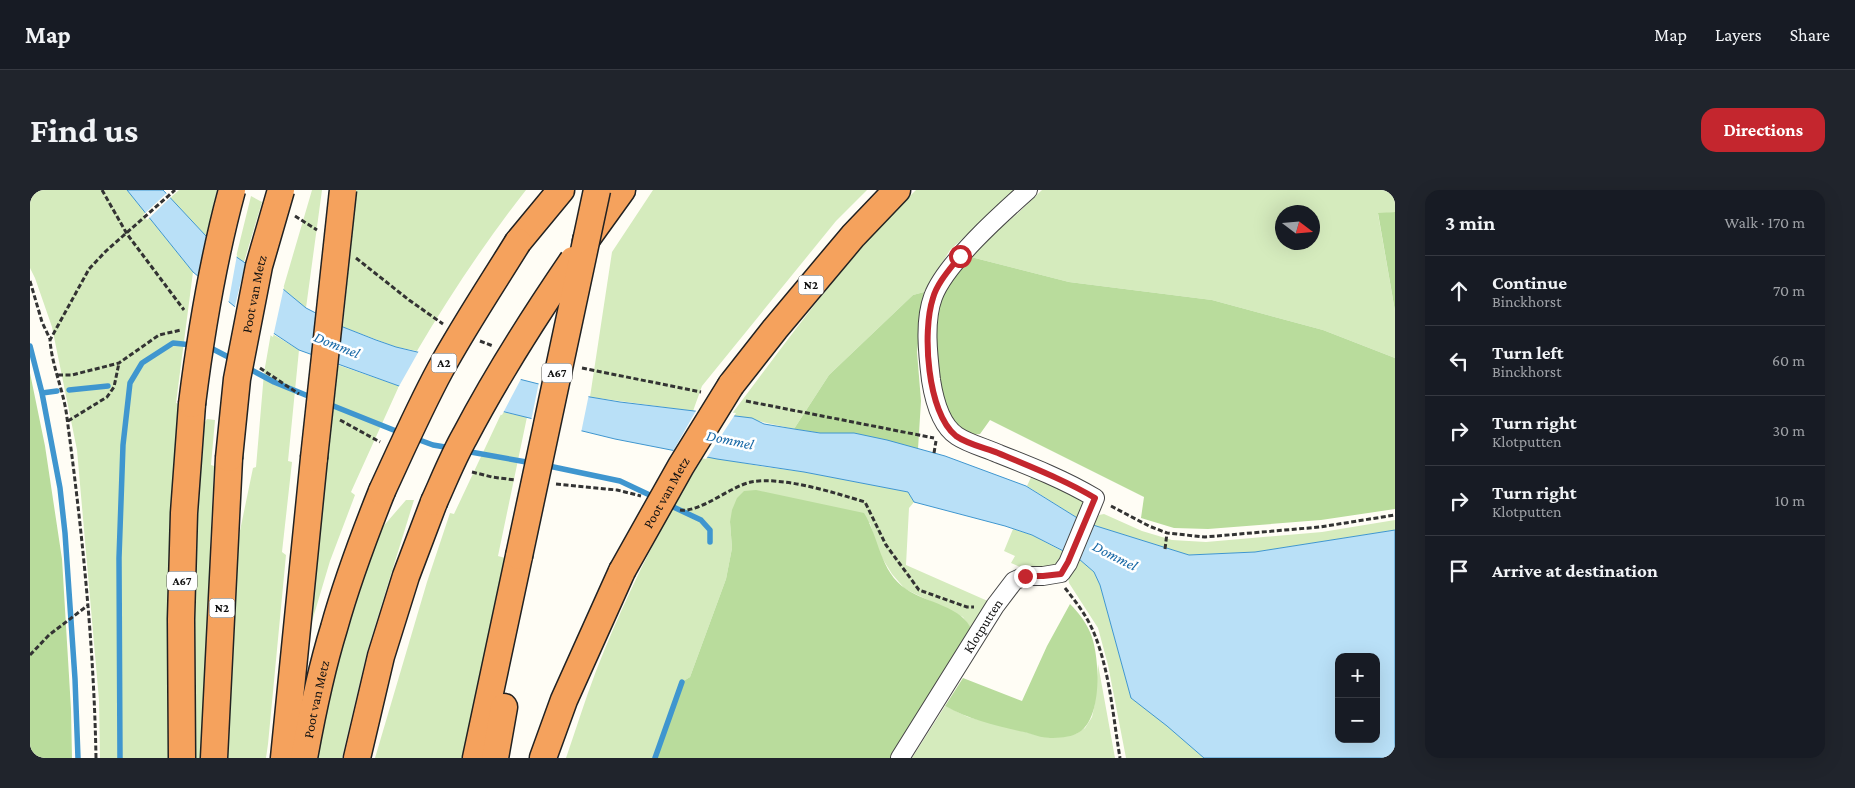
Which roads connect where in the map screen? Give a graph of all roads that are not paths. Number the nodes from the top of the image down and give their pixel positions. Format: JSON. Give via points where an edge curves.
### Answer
{"nodes":[{"id":1,"x":232,"y":190,"type":"edge"},
{"id":2,"x":280,"y":190,"type":"edge"},
{"id":3,"x":343,"y":190,"type":"edge"},
{"id":4,"x":561,"y":190,"type":"edge"},
{"id":5,"x":597,"y":190,"type":"edge"},
{"id":6,"x":622,"y":190,"type":"edge"},
{"id":7,"x":897,"y":190,"type":"edge"},
{"id":8,"x":1028,"y":190,"type":"edge"},
{"id":9,"x":519,"y":556,"type":"junction"},
{"id":10,"x":182,"y":758,"type":"edge"},
{"id":11,"x":214,"y":758,"type":"edge"},
{"id":12,"x":284,"y":758,"type":"edge"},
{"id":13,"x":304,"y":758,"type":"edge"},
{"id":14,"x":357,"y":758,"type":"edge"},
{"id":15,"x":476,"y":758,"type":"edge"},
{"id":16,"x":495,"y":758,"type":"edge"},
{"id":17,"x":543,"y":758,"type":"edge"},
{"id":18,"x":900,"y":758,"type":"edge"}],
"edges":[{"from":1,"to":10,"type":"highway","number":"A67","bridge":true,"via":[[214,268],[192,404],[181,619]]},
{"from":2,"to":11,"type":"highway","name":"Poot van Metz","number":"N2","bridge":true,"via":[[259,266],[238,369],[229,458]]},
{"from":3,"to":12,"type":"highway","bridge":true},
{"from":4,"to":13,"type":"highway","name":"Poot van Metz","number":"A2","bridge":true,"via":[[518,242],[467,324],[417,414],[382,491],[334,628]]},
{"from":5,"to":9,"type":"highway","number":"A67","bridge":true},
{"from":6,"to":14,"type":"highway","bridge":true,"via":[[515,347],[488,392],[434,502],[384,647]]},
{"from":7,"to":17,"type":"highway","name":"Poot van Metz","number":"N2","bridge":true,"via":[[775,328],[731,386],[681,466],[622,571],[567,692]]},
{"from":8,"to":18,"type":"street","name":"Klotputten","via":[[960,256],[933,297],[928,350],[933,396],[946,427],[958,437],[1038,470],[1093,505],[1064,568],[1043,576],[1025,576],[1014,582],[995,606]]},
{"from":9,"to":15,"type":"highway","number":"A67"},
{"from":9,"to":16,"type":"highway","via":[[515,644]]}]}
